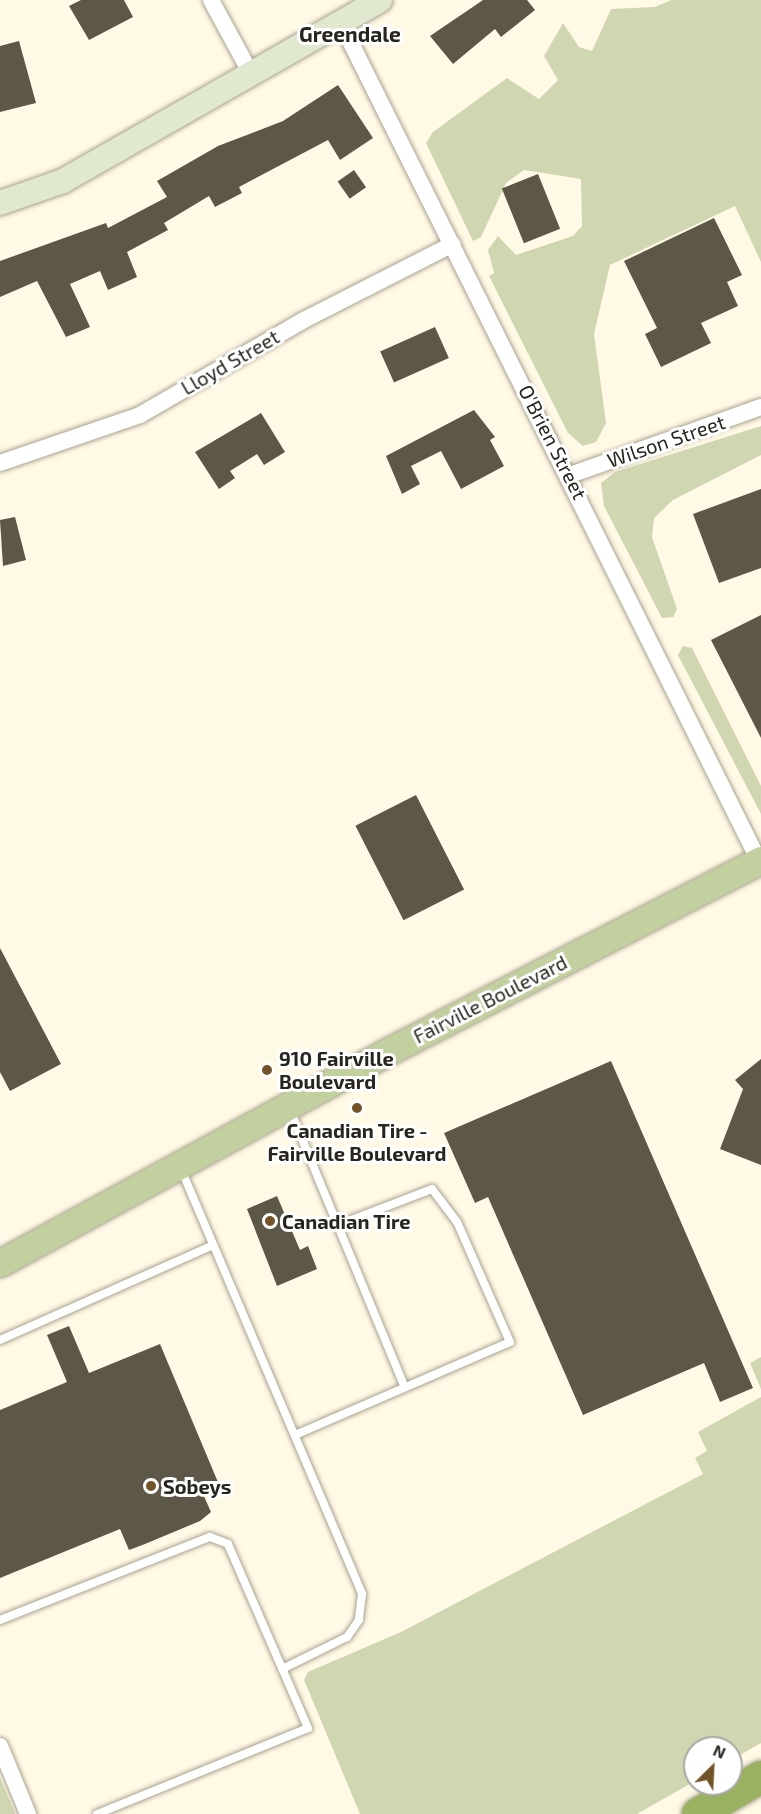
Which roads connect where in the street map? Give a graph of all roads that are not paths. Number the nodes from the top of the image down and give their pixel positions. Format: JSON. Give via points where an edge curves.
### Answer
{"nodes":[{"id":1,"x":211,"y":0,"type":"edge"},
{"id":2,"x":380,"y":0,"type":"edge"},
{"id":3,"x":342,"y":25,"type":"junction"},
{"id":4,"x":251,"y":74,"type":"junction"},
{"id":5,"x":0,"y":203,"type":"edge"},
{"id":6,"x":453,"y":244,"type":"junction"},
{"id":7,"x":761,"y":407,"type":"edge"},
{"id":8,"x":0,"y":463,"type":"edge"},
{"id":9,"x":570,"y":475,"type":"junction"},
{"id":10,"x":760,"y":860,"type":"edge"},
{"id":11,"x":288,"y":1107,"type":"junction"},
{"id":12,"x":181,"y":1168,"type":"junction"},
{"id":13,"x":338,"y":1225,"type":"junction"},
{"id":14,"x":213,"y":1245,"type":"junction"},
{"id":15,"x":0,"y":1263,"type":"edge"},
{"id":16,"x":0,"y":1340,"type":"edge"},
{"id":17,"x":405,"y":1387,"type":"junction"},
{"id":18,"x":295,"y":1435,"type":"junction"},
{"id":19,"x":0,"y":1620,"type":"edge"},
{"id":20,"x":282,"y":1669,"type":"junction"},
{"id":21,"x":0,"y":1746,"type":"edge"},
{"id":22,"x":761,"y":1777,"type":"edge"},
{"id":23,"x":28,"y":1814,"type":"edge"},
{"id":24,"x":97,"y":1814,"type":"edge"},
{"id":25,"x":698,"y":1814,"type":"edge"}],
"edges":[{"from":1,"to":4,"type":"street"},
{"from":2,"to":3,"type":"main road"},
{"from":3,"to":4,"type":"main road"},
{"from":3,"to":6,"type":"street","name":"O'Brien Street"},
{"from":4,"to":5,"type":"main road","via":[[63,181]]},
{"from":6,"to":8,"type":"street","name":"Lloyd Street","via":[[302,321],[140,415]]},
{"from":6,"to":9,"type":"street","name":"O'Brien Street"},
{"from":7,"to":9,"type":"street","name":"Wilson Street"},
{"from":9,"to":10,"type":"street","name":"O'Brien Street"},
{"from":10,"to":11,"type":"main road","name":"Fairville Boulevard"},
{"from":11,"to":12,"type":"main road","name":"Fairville Boulevard"},
{"from":11,"to":13,"type":"lane"},
{"from":12,"to":14,"type":"lane"},
{"from":12,"to":15,"type":"main road","name":"Fairville Boulevard"},
{"from":13,"to":17,"type":"lane"},
{"from":13,"to":17,"type":"lane","via":[[432,1189],[457,1222],[510,1342]]},
{"from":14,"to":16,"type":"lane"},
{"from":14,"to":18,"type":"lane"},
{"from":17,"to":18,"type":"lane"},
{"from":18,"to":20,"type":"lane","via":[[362,1603],[347,1637]]},
{"from":19,"to":20,"type":"lane","via":[[221,1537]]},
{"from":20,"to":24,"type":"lane","via":[[308,1728]]},
{"from":21,"to":23,"type":"street"},
{"from":22,"to":25,"type":"highway"}]}
